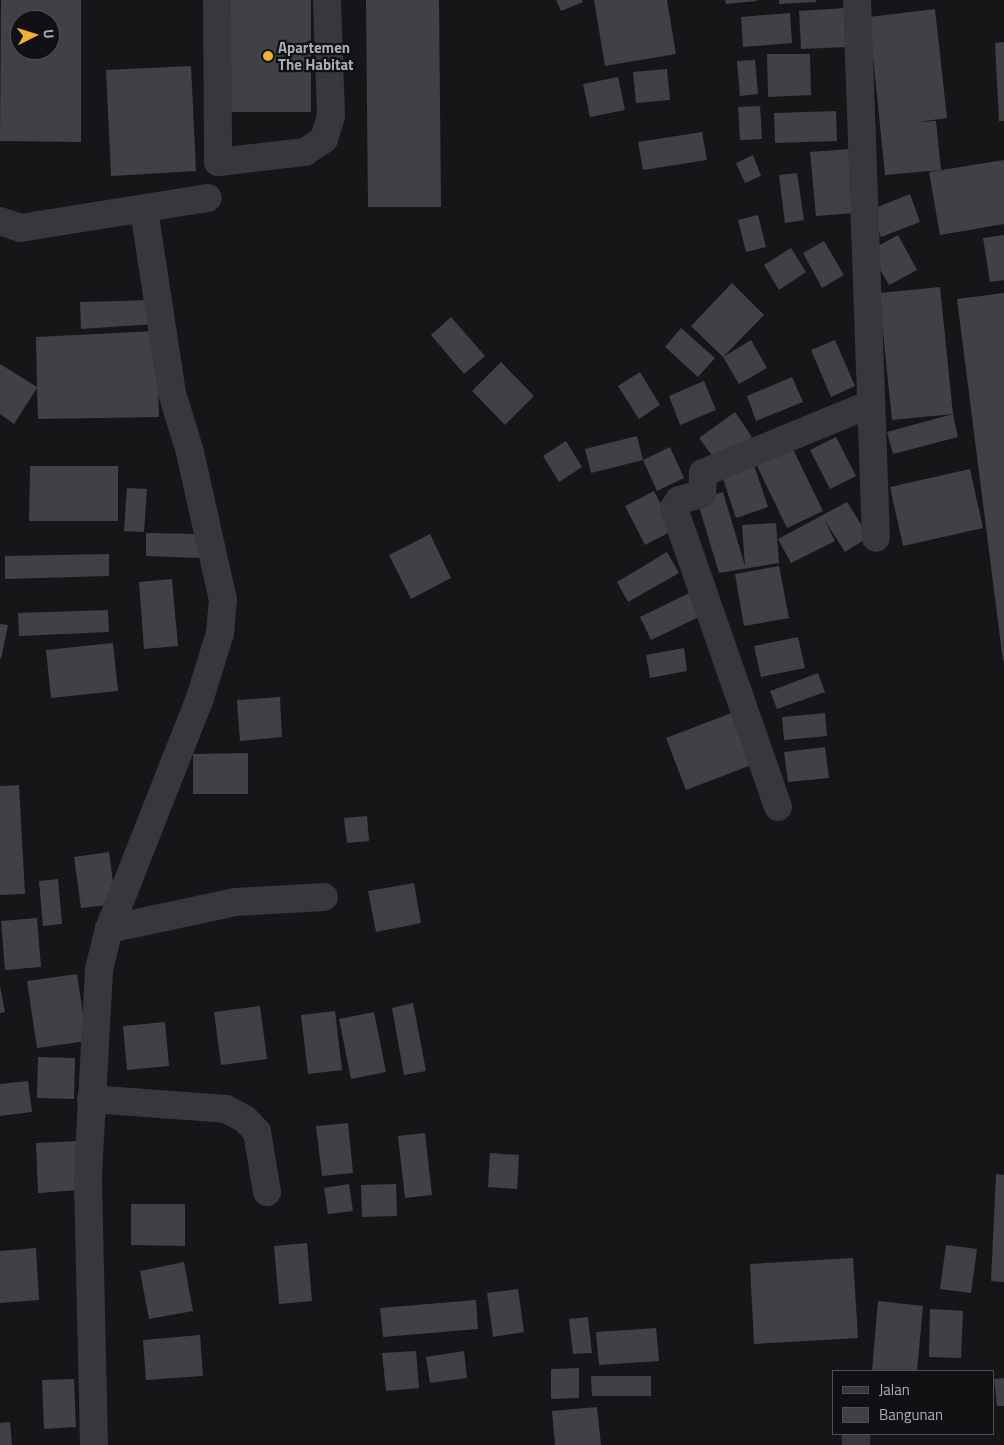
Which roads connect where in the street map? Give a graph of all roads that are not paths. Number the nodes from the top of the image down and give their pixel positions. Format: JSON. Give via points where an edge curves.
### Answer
{"nodes":[{"id":1,"x":217,"y":0,"type":"edge"},
{"id":2,"x":327,"y":0,"type":"edge"},
{"id":3,"x":857,"y":0,"type":"edge"},
{"id":4,"x":208,"y":198,"type":"dead end"},
{"id":5,"x":144,"y":210,"type":"junction"},
{"id":6,"x":0,"y":221,"type":"edge"},
{"id":7,"x":868,"y":405,"type":"junction"},
{"id":8,"x":876,"y":538,"type":"dead end"},
{"id":9,"x":778,"y":807,"type":"dead end"},
{"id":10,"x":324,"y":898,"type":"dead end"},
{"id":11,"x":109,"y":929,"type":"junction"},
{"id":12,"x":90,"y":1098,"type":"junction"},
{"id":13,"x":267,"y":1192,"type":"dead end"},
{"id":14,"x":94,"y":1445,"type":"edge"}],
"edges":[{"from":1,"to":2,"type":"street","via":[[218,162],[306,152],[324,140],[331,116]]},
{"from":3,"to":7,"type":"street"},
{"from":4,"to":5,"type":"street"},
{"from":5,"to":6,"type":"street","via":[[20,228]]},
{"from":5,"to":11,"type":"street","via":[[172,393],[190,452],[223,600],[220,633],[200,698]]},
{"from":7,"to":8,"type":"street"},
{"from":7,"to":9,"type":"street","via":[[703,473],[702,494],[679,500],[674,508]]},
{"from":10,"to":11,"type":"street","via":[[234,902]]},
{"from":11,"to":12,"type":"street","via":[[94,1008]]},
{"from":12,"to":13,"type":"street","via":[[226,1109],[245,1118],[257,1132]]},
{"from":12,"to":14,"type":"street"}]}
